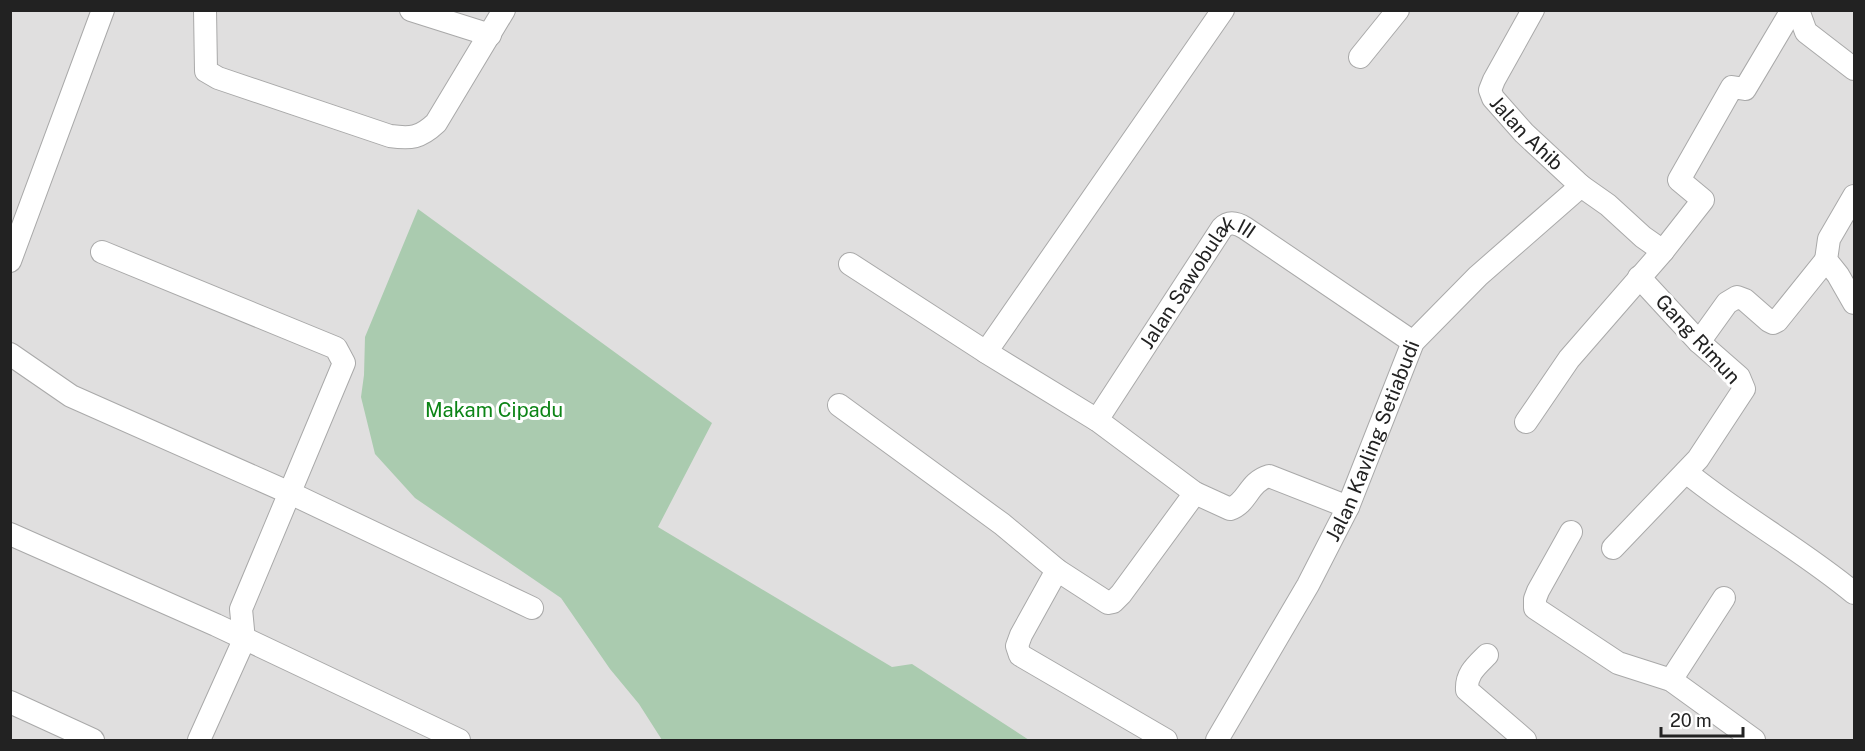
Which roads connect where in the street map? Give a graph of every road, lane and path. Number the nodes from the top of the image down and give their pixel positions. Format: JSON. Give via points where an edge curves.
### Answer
{"nodes":[{"id":1,"x":103,"y":10,"type":"edge"},
{"id":2,"x":205,"y":10,"type":"edge"},
{"id":3,"x":411,"y":10,"type":"edge"},
{"id":4,"x":504,"y":10,"type":"edge"},
{"id":5,"x":1223,"y":10,"type":"edge"},
{"id":6,"x":1398,"y":10,"type":"edge"},
{"id":7,"x":1533,"y":10,"type":"edge"},
{"id":8,"x":1792,"y":10,"type":"edge"},
{"id":9,"x":1798,"y":10,"type":"edge"},
{"id":10,"x":490,"y":35,"type":"junction"},
{"id":11,"x":1360,"y":57,"type":"dead end"},
{"id":12,"x":1854,"y":69,"type":"edge"},
{"id":13,"x":1581,"y":186,"type":"junction"},
{"id":14,"x":1854,"y":196,"type":"edge"},
{"id":15,"x":1663,"y":251,"type":"junction"},
{"id":16,"x":102,"y":252,"type":"dead end"},
{"id":17,"x":1826,"y":260,"type":"junction"},
{"id":18,"x":10,"y":261,"type":"edge"},
{"id":19,"x":850,"y":264,"type":"dead end"},
{"id":20,"x":1639,"y":277,"type":"junction"},
{"id":21,"x":1854,"y":303,"type":"edge"},
{"id":22,"x":1413,"y":342,"type":"junction"},
{"id":23,"x":1699,"y":342,"type":"junction"},
{"id":24,"x":986,"y":352,"type":"junction"},
{"id":25,"x":10,"y":354,"type":"edge"},
{"id":26,"x":840,"y":405,"type":"dead end"},
{"id":27,"x":1097,"y":420,"type":"junction"},
{"id":28,"x":1526,"y":422,"type":"dead end"},
{"id":29,"x":1686,"y":472,"type":"junction"},
{"id":30,"x":290,"y":493,"type":"junction"},
{"id":31,"x":1195,"y":493,"type":"junction"},
{"id":32,"x":1348,"y":507,"type":"junction"},
{"id":33,"x":1571,"y":532,"type":"dead end"},
{"id":34,"x":10,"y":534,"type":"edge"},
{"id":35,"x":1613,"y":548,"type":"dead end"},
{"id":36,"x":1057,"y":570,"type":"junction"},
{"id":37,"x":1854,"y":593,"type":"edge"},
{"id":38,"x":1724,"y":598,"type":"dead end"},
{"id":39,"x":532,"y":608,"type":"dead end"},
{"id":40,"x":244,"y":640,"type":"junction"},
{"id":41,"x":1487,"y":655,"type":"dead end"},
{"id":42,"x":1671,"y":680,"type":"junction"},
{"id":43,"x":10,"y":702,"type":"edge"},
{"id":44,"x":93,"y":741,"type":"edge"},
{"id":45,"x":199,"y":741,"type":"edge"},
{"id":46,"x":459,"y":741,"type":"edge"},
{"id":47,"x":1166,"y":741,"type":"edge"},
{"id":48,"x":1217,"y":741,"type":"edge"},
{"id":49,"x":1525,"y":741,"type":"edge"},
{"id":50,"x":1754,"y":741,"type":"edge"}],
"edges":[{"from":1,"to":18,"type":"street"},
{"from":2,"to":10,"type":"street","via":[[206,71],[212,75],[390,136],[410,139],[426,133],[436,123]]},
{"from":3,"to":10,"type":"street"},
{"from":4,"to":10,"type":"street"},
{"from":5,"to":24,"type":"street"},
{"from":6,"to":11,"type":"street"},
{"from":7,"to":13,"type":"street","name":"Jalan Ahib","via":[[1490,90],[1524,133]]},
{"from":8,"to":15,"type":"street","via":[[1745,89],[1732,87],[1678,180],[1703,200]]},
{"from":9,"to":12,"type":"street","via":[[1806,32]]},
{"from":13,"to":15,"type":"street"},
{"from":13,"to":22,"type":"street","name":"Jalan Kavling Setiabudi","via":[[1478,276]]},
{"from":14,"to":17,"type":"street","via":[[1829,238]]},
{"from":15,"to":20,"type":"street"},
{"from":16,"to":30,"type":"street","via":[[336,348],[344,363]]},
{"from":17,"to":21,"type":"street"},
{"from":17,"to":23,"type":"street","via":[[1777,321],[1769,321],[1737,297],[1727,303]]},
{"from":19,"to":24,"type":"street"},
{"from":20,"to":23,"type":"street","name":"Gang Rimun"},
{"from":20,"to":28,"type":"street","via":[[1569,359]]},
{"from":22,"to":27,"type":"street","name":"Jalan Sawobulak III","via":[[1233,223],[1222,228]]},
{"from":22,"to":32,"type":"street","name":"Jalan Kavling Setiabudi"},
{"from":23,"to":29,"type":"street","name":"Gang Rimun","via":[[1739,377],[1744,389]]},
{"from":24,"to":27,"type":"street"},
{"from":25,"to":30,"type":"street","via":[[71,396]]},
{"from":26,"to":36,"type":"street","via":[[1002,524]]},
{"from":27,"to":31,"type":"street"},
{"from":29,"to":35,"type":"street"},
{"from":29,"to":37,"type":"street"},
{"from":30,"to":39,"type":"street"},
{"from":30,"to":40,"type":"street","via":[[241,609]]},
{"from":31,"to":32,"type":"street","via":[[1230,509],[1239,506],[1260,478],[1269,476]]},
{"from":31,"to":36,"type":"street","via":[[1113,602],[1102,600]]},
{"from":32,"to":48,"type":"street","name":"Jalan Kavling Setiabudi","via":[[1308,585]]},
{"from":33,"to":42,"type":"street","via":[[1538,591],[1535,608],[1618,663]]},
{"from":34,"to":40,"type":"street"},
{"from":36,"to":47,"type":"street","via":[[1021,635],[1017,646],[1020,655]]},
{"from":38,"to":42,"type":"street"},
{"from":40,"to":45,"type":"street"},
{"from":40,"to":46,"type":"street"},
{"from":41,"to":49,"type":"street","via":[[1466,680],[1467,690]]},
{"from":42,"to":50,"type":"street"},
{"from":43,"to":44,"type":"street"}]}
